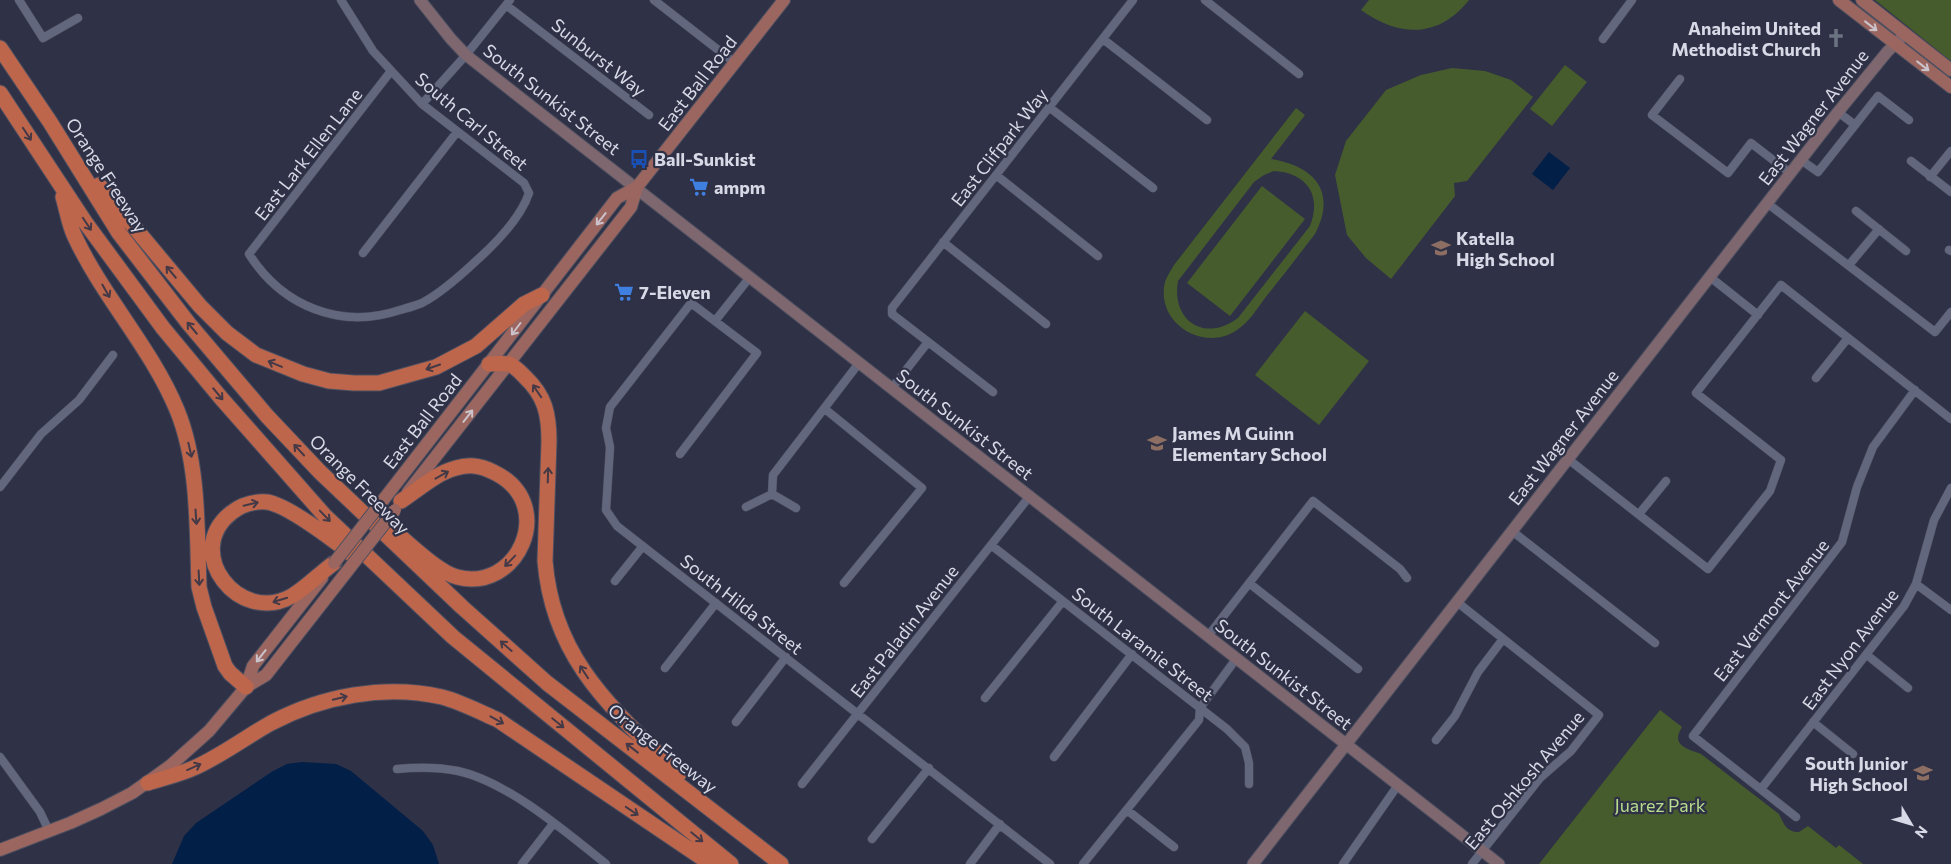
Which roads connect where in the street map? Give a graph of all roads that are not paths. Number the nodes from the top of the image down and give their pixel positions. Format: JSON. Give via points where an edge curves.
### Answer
{"nodes":[{"id":1,"x":20,"y":0,"type":"edge"},
{"id":2,"x":341,"y":0,"type":"edge"},
{"id":3,"x":420,"y":0,"type":"edge"},
{"id":4,"x":654,"y":0,"type":"edge"},
{"id":5,"x":784,"y":0,"type":"edge"},
{"id":6,"x":1133,"y":0,"type":"edge"},
{"id":7,"x":1205,"y":0,"type":"edge"},
{"id":8,"x":1632,"y":0,"type":"edge"},
{"id":9,"x":1839,"y":0,"type":"edge"},
{"id":10,"x":1862,"y":0,"type":"edge"},
{"id":11,"x":508,"y":2,"type":"edge"},
{"id":12,"x":78,"y":18,"type":"dead end"},
{"id":13,"x":1905,"y":34,"type":"junction"},
{"id":14,"x":1103,"y":39,"type":"junction"},
{"id":15,"x":1603,"y":39,"type":"dead end"},
{"id":16,"x":1895,"y":44,"type":"junction"},
{"id":17,"x":0,"y":48,"type":"edge"},
{"id":18,"x":466,"y":55,"type":"junction"},
{"id":19,"x":735,"y":63,"type":"junction"},
{"id":20,"x":1951,"y":70,"type":"edge"},
{"id":21,"x":391,"y":71,"type":"junction"},
{"id":22,"x":1300,"y":74,"type":"dead end"},
{"id":23,"x":1680,"y":79,"type":"dead end"},
{"id":24,"x":1951,"y":87,"type":"edge"},
{"id":25,"x":0,"y":94,"type":"edge"},
{"id":26,"x":422,"y":104,"type":"junction"},
{"id":27,"x":1049,"y":107,"type":"junction"},
{"id":28,"x":1838,"y":112,"type":"junction"},
{"id":29,"x":649,"y":115,"type":"dead end"},
{"id":30,"x":1207,"y":120,"type":"dead end"},
{"id":31,"x":1909,"y":120,"type":"dead end"},
{"id":32,"x":1855,"y":125,"type":"junction"},
{"id":33,"x":457,"y":132,"type":"junction"},
{"id":34,"x":63,"y":142,"type":"junction"},
{"id":35,"x":1951,"y":151,"type":"edge"},
{"id":36,"x":1801,"y":160,"type":"junction"},
{"id":37,"x":1911,"y":161,"type":"dead end"},
{"id":38,"x":1790,"y":173,"type":"junction"},
{"id":39,"x":996,"y":175,"type":"junction"},
{"id":40,"x":1930,"y":177,"type":"junction"},
{"id":41,"x":60,"y":183,"type":"junction"},
{"id":42,"x":637,"y":188,"type":"junction"},
{"id":43,"x":1153,"y":188,"type":"dead end"},
{"id":44,"x":1950,"y":192,"type":"edge"},
{"id":45,"x":529,"y":193,"type":"joint"},
{"id":46,"x":1767,"y":203,"type":"junction"},
{"id":47,"x":1856,"y":211,"type":"dead end"},
{"id":48,"x":1879,"y":229,"type":"junction"},
{"id":49,"x":943,"y":242,"type":"junction"},
{"id":50,"x":1906,"y":251,"type":"dead end"},
{"id":51,"x":363,"y":253,"type":"dead end"},
{"id":52,"x":1098,"y":256,"type":"dead end"},
{"id":53,"x":1849,"y":265,"type":"junction"},
{"id":54,"x":750,"y":276,"type":"junction"},
{"id":55,"x":1710,"y":277,"type":"junction"},
{"id":56,"x":542,"y":295,"type":"junction"},
{"id":57,"x":1951,"y":312,"type":"edge"},
{"id":58,"x":1758,"y":315,"type":"junction"},
{"id":59,"x":715,"y":321,"type":"junction"},
{"id":60,"x":1046,"y":324,"type":"dead end"},
{"id":61,"x":1848,"y":338,"type":"junction"},
{"id":62,"x":928,"y":342,"type":"junction"},
{"id":63,"x":112,"y":355,"type":"dead end"},
{"id":64,"x":859,"y":363,"type":"junction"},
{"id":65,"x":489,"y":364,"type":"junction"},
{"id":66,"x":508,"y":364,"type":"junction"},
{"id":67,"x":1816,"y":378,"type":"dead end"},
{"id":68,"x":892,"y":388,"type":"junction"},
{"id":69,"x":1915,"y":390,"type":"junction"},
{"id":70,"x":993,"y":392,"type":"dead end"},
{"id":71,"x":825,"y":409,"type":"junction"},
{"id":72,"x":1951,"y":418,"type":"edge"},
{"id":73,"x":680,"y":454,"type":"dead end"},
{"id":74,"x":1568,"y":459,"type":"junction"},
{"id":75,"x":320,"y":472,"type":"junction"},
{"id":76,"x":1666,"y":481,"type":"dead end"},
{"id":77,"x":0,"y":487,"type":"edge"},
{"id":78,"x":1951,"y":488,"type":"edge"},
{"id":79,"x":772,"y":494,"type":"junction"},
{"id":80,"x":1029,"y":497,"type":"junction"},
{"id":81,"x":398,"y":506,"type":"junction"},
{"id":82,"x":746,"y":507,"type":"dead end"},
{"id":83,"x":796,"y":508,"type":"dead end"},
{"id":84,"x":1639,"y":514,"type":"junction"},
{"id":85,"x":1512,"y":531,"type":"junction"},
{"id":86,"x":991,"y":545,"type":"junction"},
{"id":87,"x":643,"y":546,"type":"junction"},
{"id":88,"x":334,"y":563,"type":"junction"},
{"id":89,"x":1407,"y":578,"type":"dead end"},
{"id":90,"x":615,"y":581,"type":"dead end"},
{"id":91,"x":844,"y":583,"type":"dead end"},
{"id":92,"x":1249,"y":583,"type":"junction"},
{"id":93,"x":1916,"y":584,"type":"junction"},
{"id":94,"x":1064,"y":601,"type":"junction"},
{"id":95,"x":1457,"y":602,"type":"junction"},
{"id":96,"x":716,"y":603,"type":"junction"},
{"id":97,"x":1951,"y":610,"type":"edge"},
{"id":98,"x":1208,"y":636,"type":"junction"},
{"id":99,"x":453,"y":637,"type":"junction"},
{"id":100,"x":1503,"y":639,"type":"junction"},
{"id":101,"x":1655,"y":643,"type":"dead end"},
{"id":102,"x":1132,"y":654,"type":"junction"},
{"id":103,"x":1868,"y":655,"type":"junction"},
{"id":104,"x":786,"y":657,"type":"junction"},
{"id":105,"x":1236,"y":659,"type":"junction"},
{"id":106,"x":665,"y":668,"type":"dead end"},
{"id":107,"x":1358,"y":669,"type":"dead end"},
{"id":108,"x":246,"y":687,"type":"junction"},
{"id":109,"x":1908,"y":688,"type":"dead end"},
{"id":110,"x":985,"y":698,"type":"dead end"},
{"id":111,"x":1200,"y":708,"type":"junction"},
{"id":112,"x":857,"y":714,"type":"junction"},
{"id":113,"x":736,"y":722,"type":"dead end"},
{"id":114,"x":1813,"y":722,"type":"junction"},
{"id":115,"x":1436,"y":740,"type":"dead end"},
{"id":116,"x":1346,"y":745,"type":"junction"},
{"id":117,"x":1853,"y":754,"type":"dead end"},
{"id":118,"x":0,"y":757,"type":"edge"},
{"id":119,"x":1054,"y":757,"type":"dead end"},
{"id":120,"x":929,"y":768,"type":"junction"},
{"id":121,"x":397,"y":769,"type":"dead end"},
{"id":122,"x":148,"y":783,"type":"junction"},
{"id":123,"x":802,"y":784,"type":"dead end"},
{"id":124,"x":1249,"y":784,"type":"dead end"},
{"id":125,"x":1398,"y":785,"type":"junction"},
{"id":126,"x":1761,"y":789,"type":"junction"},
{"id":127,"x":1127,"y":810,"type":"junction"},
{"id":128,"x":1796,"y":817,"type":"dead end"},
{"id":129,"x":726,"y":820,"type":"junction"},
{"id":130,"x":553,"y":824,"type":"junction"},
{"id":131,"x":1000,"y":824,"type":"junction"},
{"id":132,"x":50,"y":831,"type":"junction"},
{"id":133,"x":872,"y":839,"type":"dead end"},
{"id":134,"x":1174,"y":847,"type":"dead end"},
{"id":135,"x":0,"y":850,"type":"edge"},
{"id":136,"x":1482,"y":851,"type":"junction"},
{"id":137,"x":522,"y":864,"type":"edge"},
{"id":138,"x":606,"y":864,"type":"edge"},
{"id":139,"x":711,"y":864,"type":"edge"},
{"id":140,"x":730,"y":864,"type":"edge"},
{"id":141,"x":781,"y":864,"type":"edge"},
{"id":142,"x":970,"y":864,"type":"edge"},
{"id":143,"x":1050,"y":864,"type":"edge"},
{"id":144,"x":1083,"y":864,"type":"edge"},
{"id":145,"x":1253,"y":864,"type":"edge"},
{"id":146,"x":1343,"y":864,"type":"edge"},
{"id":147,"x":1472,"y":864,"type":"edge"},
{"id":148,"x":1499,"y":864,"type":"edge"}],
"edges":[{"from":1,"to":12,"type":"street","via":[[43,38]]},
{"from":2,"to":21,"type":"street","name":"South Carl Street","via":[[373,51]]},
{"from":3,"to":18,"type":"street","name":"South Sunkist Street"},
{"from":4,"to":19,"type":"street"},
{"from":5,"to":19,"type":"main road","name":"East Ball Road"},
{"from":6,"to":14,"type":"street","name":"East Clifpark Way"},
{"from":7,"to":22,"type":"street"},
{"from":8,"to":15,"type":"street"},
{"from":9,"to":16,"type":"main road","one_way":true},
{"from":10,"to":13,"type":"main road"},
{"from":11,"to":18,"type":"street"},
{"from":11,"to":29,"type":"street","name":"Sunburst Way"},
{"from":13,"to":16,"type":"street","name":"East Wagner Avenue"},
{"from":13,"to":20,"type":"main road"},
{"from":14,"to":27,"type":"street","name":"East Clifpark Way"},
{"from":14,"to":30,"type":"street"},
{"from":16,"to":24,"type":"main road","one_way":true},
{"from":16,"to":28,"type":"street","name":"East Wagner Avenue"},
{"from":17,"to":34,"type":"highway","name":"Orange Freeway"},
{"from":18,"to":26,"type":"street"},
{"from":18,"to":42,"type":"street","name":"South Sunkist Street"},
{"from":19,"to":42,"type":"main road","name":"East Ball Road"},
{"from":21,"to":26,"type":"street","name":"South Carl Street"},
{"from":21,"to":45,"type":"street","name":"East Lark Ellen Lane","via":[[249,254],[260,272],[281,291],[302,305],[326,313],[356,317],[387,315],[422,303],[491,248],[526,204]]},
{"from":23,"to":38,"type":"street","via":[[1652,115],[1728,173],[1751,143]]},
{"from":25,"to":41,"type":"highway","one_way":true},
{"from":26,"to":33,"type":"street","name":"South Carl Street"},
{"from":27,"to":39,"type":"street","name":"East Clifpark Way"},
{"from":27,"to":43,"type":"street"},
{"from":28,"to":32,"type":"street"},
{"from":28,"to":36,"type":"street","name":"East Wagner Avenue"},
{"from":31,"to":32,"type":"street","via":[[1878,96]]},
{"from":32,"to":36,"type":"street","via":[[1818,172]]},
{"from":33,"to":45,"type":"street","name":"South Carl Street","via":[[524,184]]},
{"from":33,"to":51,"type":"street"},
{"from":56,"to":34,"type":"highway","one_way":true,"via":[[524,304],[476,346],[436,367],[379,383],[346,382],[303,374],[256,355],[227,333],[200,306]]},
{"from":75,"to":34,"type":"highway","name":"Orange Freeway","one_way":true,"via":[[267,416],[189,324],[120,233]]},
{"from":35,"to":40,"type":"street"},
{"from":36,"to":38,"type":"street","name":"East Wagner Avenue"},
{"from":37,"to":40,"type":"street"},
{"from":38,"to":46,"type":"street","name":"East Wagner Avenue"},
{"from":39,"to":49,"type":"street","name":"East Clifpark Way"},
{"from":39,"to":52,"type":"street"},
{"from":40,"to":44,"type":"street"},
{"from":41,"to":99,"type":"highway","one_way":true,"via":[[114,263],[220,398],[325,516]]},
{"from":41,"to":108,"type":"highway","one_way":true,"via":[[74,236],[165,384],[186,432],[192,457],[199,587],[226,666]]},
{"from":42,"to":54,"type":"street","name":"South Sunkist Street"},
{"from":42,"to":56,"type":"main road","name":"East Ball Road","one_way":true,"via":[[617,198]]},
{"from":42,"to":66,"type":"main road","name":"East Ball Road","via":[[632,207]]},
{"from":46,"to":53,"type":"street"},
{"from":46,"to":55,"type":"street","name":"East Wagner Avenue"},
{"from":47,"to":48,"type":"street"},
{"from":48,"to":50,"type":"street"},
{"from":48,"to":53,"type":"street"},
{"from":49,"to":60,"type":"street"},
{"from":49,"to":62,"type":"street","name":"East Clifpark Way","via":[[892,308],[892,314]]},
{"from":53,"to":57,"type":"street","via":[[1935,332]]},
{"from":54,"to":59,"type":"street"},
{"from":54,"to":64,"type":"street","name":"South Sunkist Street"},
{"from":55,"to":58,"type":"street"},
{"from":55,"to":74,"type":"street","name":"East Wagner Avenue"},
{"from":56,"to":65,"type":"main road","name":"East Ball Road","one_way":true},
{"from":58,"to":61,"type":"street","via":[[1782,285]]},
{"from":58,"to":84,"type":"street","via":[[1696,393],[1781,460],[1770,491],[1708,569]]},
{"from":59,"to":73,"type":"street","via":[[757,353]]},
{"from":59,"to":87,"type":"street","name":"South Hilda Street","via":[[691,303],[610,407],[606,428],[610,447],[606,510],[617,526]]},
{"from":61,"to":67,"type":"street"},
{"from":61,"to":69,"type":"street"},
{"from":62,"to":68,"type":"street"},
{"from":62,"to":70,"type":"street"},
{"from":63,"to":77,"type":"street","via":[[79,400],[41,434]]},
{"from":64,"to":68,"type":"street","name":"South Sunkist Street"},
{"from":64,"to":71,"type":"street"},
{"from":65,"to":66,"type":"highway"},
{"from":65,"to":88,"type":"main road","name":"East Ball Road","bridge":true},
{"from":81,"to":66,"type":"main road","name":"East Ball Road","one_way":true},
{"from":129,"to":66,"type":"highway","one_way":true,"via":[[606,702],[564,638],[555,614],[545,561],[550,441],[547,415],[535,386]]},
{"from":68,"to":80,"type":"street","name":"South Sunkist Street"},
{"from":69,"to":72,"type":"street"},
{"from":69,"to":126,"type":"street","name":"East Vermont Avenue","via":[[1874,447],[1857,487],[1842,542],[1693,736]]},
{"from":71,"to":79,"type":"street","via":[[773,475]]},
{"from":71,"to":91,"type":"street","via":[[922,488]]},
{"from":74,"to":84,"type":"street"},
{"from":74,"to":85,"type":"street","name":"East Wagner Avenue"},
{"from":81,"to":75,"type":"highway","one_way":true,"via":[[454,468],[479,466],[504,478],[520,494],[527,514],[524,540],[514,559],[495,573],[457,577],[442,570]]},
{"from":129,"to":75,"type":"highway","name":"Orange Freeway","one_way":true,"via":[[548,683],[462,607]]},
{"from":76,"to":84,"type":"street"},
{"from":78,"to":93,"type":"street","name":"East Nyon Avenue","via":[[1934,520]]},
{"from":79,"to":82,"type":"street"},
{"from":79,"to":83,"type":"street"},
{"from":80,"to":86,"type":"street","name":"East Paladin Avenue"},
{"from":80,"to":98,"type":"street","name":"South Sunkist Street"},
{"from":81,"to":108,"type":"main road","name":"East Ball Road","bridge":true,"via":[[266,675]]},
{"from":85,"to":95,"type":"street","name":"East Wagner Avenue"},
{"from":85,"to":101,"type":"street"},
{"from":86,"to":94,"type":"street","name":"South Laramie Street"},
{"from":86,"to":112,"type":"street","name":"East Paladin Avenue"},
{"from":87,"to":90,"type":"street"},
{"from":87,"to":96,"type":"street","name":"South Hilda Street"},
{"from":88,"to":99,"type":"highway","one_way":true,"via":[[292,596],[273,602],[254,601],[237,594],[217,573],[214,542],[220,524],[233,511],[248,504],[274,504],[335,540]]},
{"from":88,"to":108,"type":"main road","name":"East Ball Road","one_way":true,"via":[[253,666]]},
{"from":89,"to":92,"type":"street","via":[[1400,569],[1313,501]]},
{"from":92,"to":98,"type":"street"},
{"from":92,"to":107,"type":"street"},
{"from":93,"to":97,"type":"street"},
{"from":93,"to":103,"type":"street","name":"East Nyon Avenue"},
{"from":94,"to":102,"type":"street","name":"South Laramie Street"},
{"from":94,"to":110,"type":"street"},
{"from":95,"to":100,"type":"street"},
{"from":95,"to":116,"type":"street","name":"East Wagner Avenue"},
{"from":96,"to":104,"type":"street","name":"South Hilda Street"},
{"from":96,"to":106,"type":"street"},
{"from":98,"to":105,"type":"street","name":"South Sunkist Street"},
{"from":99,"to":140,"type":"highway","one_way":true},
{"from":100,"to":115,"type":"street","via":[[1478,672],[1455,716]]},
{"from":100,"to":136,"type":"street","name":"East Oshkosh Avenue","via":[[1599,715],[1571,751],[1540,778]]},
{"from":102,"to":111,"type":"street","name":"South Laramie Street"},
{"from":102,"to":119,"type":"street"},
{"from":103,"to":109,"type":"street"},
{"from":103,"to":114,"type":"street","name":"East Nyon Avenue"},
{"from":104,"to":112,"type":"street","name":"South Hilda Street"},
{"from":104,"to":113,"type":"street"},
{"from":105,"to":111,"type":"street"},
{"from":105,"to":116,"type":"street","name":"South Sunkist Street"},
{"from":108,"to":122,"type":"main road","name":"East Ball Road","via":[[190,749]]},
{"from":111,"to":124,"type":"street","name":"South Laramie Street","via":[[1245,747]]},
{"from":111,"to":127,"type":"street","via":[[1198,720]]},
{"from":112,"to":120,"type":"street","name":"South Hilda Street"},
{"from":112,"to":123,"type":"street","name":"East Paladin Avenue"},
{"from":114,"to":117,"type":"street"},
{"from":114,"to":126,"type":"street","name":"East Nyon Avenue"},
{"from":116,"to":125,"type":"street","name":"South Sunkist Street"},
{"from":116,"to":145,"type":"street","name":"East Wagner Avenue"},
{"from":118,"to":132,"type":"street"},
{"from":120,"to":131,"type":"street","name":"South Hilda Street"},
{"from":120,"to":133,"type":"street"},
{"from":121,"to":130,"type":"street","via":[[438,768],[482,778],[512,794]]},
{"from":122,"to":132,"type":"main road","name":"East Ball Road","via":[[101,809]]},
{"from":122,"to":139,"type":"highway","one_way":true,"via":[[195,768],[273,722],[320,703],[380,692],[412,692],[443,698],[498,720]]},
{"from":125,"to":136,"type":"street","name":"South Sunkist Street"},
{"from":125,"to":146,"type":"street"},
{"from":126,"to":128,"type":"street"},
{"from":127,"to":134,"type":"street"},
{"from":127,"to":144,"type":"street"},
{"from":129,"to":141,"type":"highway","name":"Orange Freeway"},
{"from":130,"to":137,"type":"street"},
{"from":130,"to":138,"type":"street"},
{"from":131,"to":142,"type":"street"},
{"from":131,"to":143,"type":"street","name":"South Hilda Street"},
{"from":132,"to":135,"type":"main road","name":"East Ball Road"},
{"from":136,"to":147,"type":"street","name":"East Oshkosh Avenue"},
{"from":136,"to":148,"type":"street","name":"South Sunkist Street"}]}
